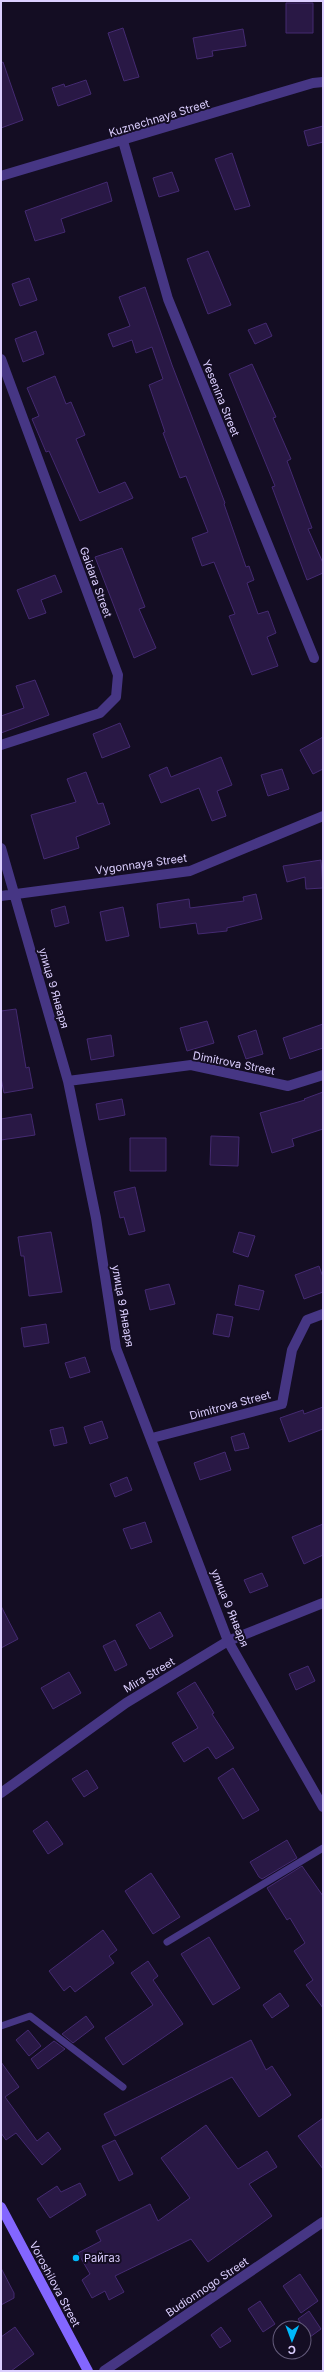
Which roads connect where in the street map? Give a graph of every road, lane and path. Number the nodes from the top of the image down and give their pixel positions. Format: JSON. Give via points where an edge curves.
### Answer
{"nodes":[{"id":1,"x":323,"y":82,"type":"edge"},
{"id":2,"x":123,"y":141,"type":"junction"},
{"id":3,"x":1,"y":176,"type":"edge"},
{"id":4,"x":1,"y":359,"type":"edge"},
{"id":5,"x":314,"y":658,"type":"dead end"},
{"id":6,"x":1,"y":745,"type":"edge"},
{"id":7,"x":323,"y":816,"type":"edge"},
{"id":8,"x":1,"y":848,"type":"edge"},
{"id":9,"x":14,"y":893,"type":"junction"},
{"id":10,"x":1,"y":896,"type":"edge"},
{"id":11,"x":323,"y":1075,"type":"edge"},
{"id":12,"x":68,"y":1081,"type":"junction"},
{"id":13,"x":323,"y":1314,"type":"edge"},
{"id":14,"x":152,"y":1438,"type":"junction"},
{"id":15,"x":323,"y":1603,"type":"edge"},
{"id":16,"x":228,"y":1641,"type":"junction"},
{"id":17,"x":1,"y":1793,"type":"edge"},
{"id":18,"x":323,"y":1807,"type":"edge"},
{"id":19,"x":323,"y":1848,"type":"edge"},
{"id":20,"x":168,"y":1942,"type":"dead end"},
{"id":21,"x":1,"y":2026,"type":"edge"},
{"id":22,"x":123,"y":2087,"type":"dead end"},
{"id":23,"x":1,"y":2208,"type":"edge"},
{"id":24,"x":323,"y":2222,"type":"edge"},
{"id":25,"x":88,"y":2371,"type":"edge"},
{"id":26,"x":104,"y":2371,"type":"edge"}],
"edges":[{"from":1,"to":2,"type":"street","name":"Kuznechnaya Street"},
{"from":2,"to":3,"type":"street","name":"Kuznechnaya Street"},
{"from":2,"to":5,"type":"street","name":"Yesenina Street","via":[[168,299]]},
{"from":4,"to":6,"type":"street","name":"Gaidara Street","via":[[118,675],[116,697],[100,713]]},
{"from":7,"to":9,"type":"street","name":"Vygonnaya Street","via":[[190,871]]},
{"from":8,"to":9,"type":"street","name":"улица 9 Января"},
{"from":9,"to":10,"type":"street","name":"Vygonnaya Street"},
{"from":9,"to":12,"type":"street","name":"улица 9 Января"},
{"from":11,"to":12,"type":"street","name":"Dimitrova Street","via":[[288,1086],[191,1065]]},
{"from":12,"to":14,"type":"street","name":"улица 9 Января","via":[[96,1218],[116,1348]]},
{"from":13,"to":14,"type":"street","name":"Dimitrova Street","via":[[307,1320],[292,1350],[282,1404]]},
{"from":14,"to":16,"type":"street","name":"улица 9 Января"},
{"from":15,"to":16,"type":"street","name":"Mira Street"},
{"from":16,"to":17,"type":"street","name":"Mira Street","via":[[126,1703]]},
{"from":16,"to":18,"type":"street","name":"улица 9 Января"},
{"from":19,"to":20,"type":"lane"},
{"from":21,"to":22,"type":"lane","via":[[30,2016]]},
{"from":23,"to":25,"type":"main road","name":"Voroshilova Street"},
{"from":24,"to":26,"type":"street","name":"Budionnogo Street"}]}
